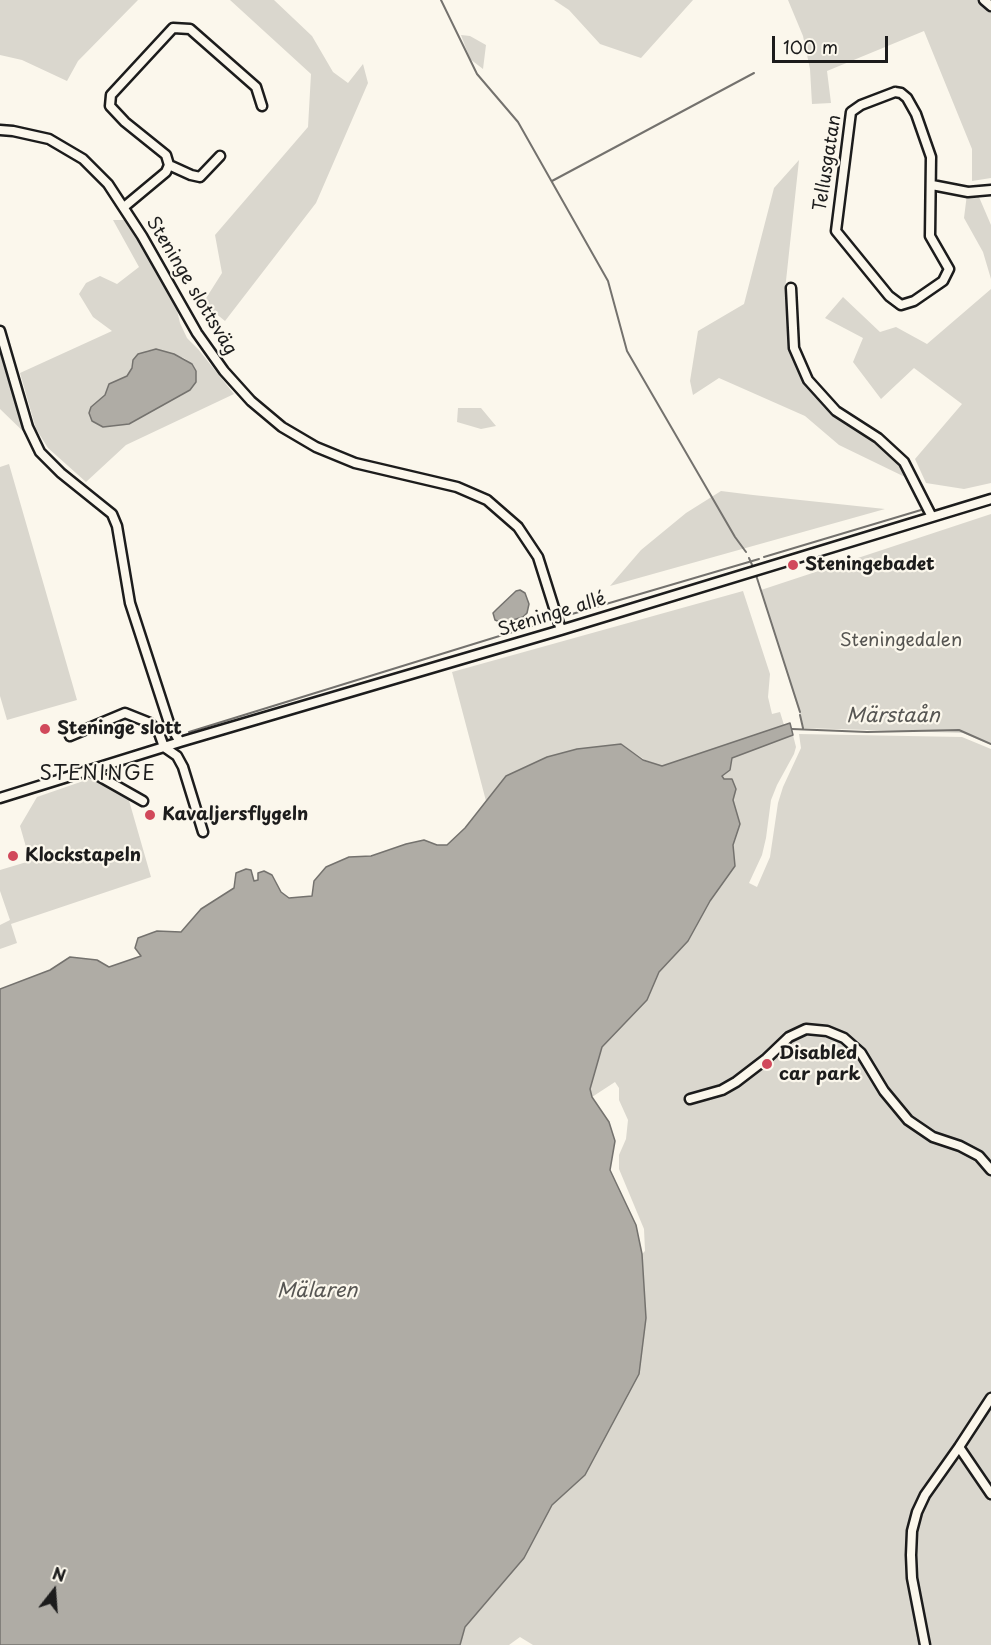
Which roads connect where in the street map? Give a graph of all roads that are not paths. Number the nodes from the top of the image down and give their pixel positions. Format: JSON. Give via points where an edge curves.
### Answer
{"nodes":[{"id":1,"x":984,"y":0,"type":"edge"},
{"id":2,"x":991,"y":6,"type":"edge"},
{"id":3,"x":262,"y":106,"type":"dead end"},
{"id":4,"x":0,"y":130,"type":"edge"},
{"id":5,"x":220,"y":156,"type":"dead end"},
{"id":6,"x":169,"y":165,"type":"junction"},
{"id":7,"x":932,"y":185,"type":"junction"},
{"id":8,"x":991,"y":190,"type":"edge"},
{"id":9,"x":124,"y":207,"type":"junction"},
{"id":10,"x":791,"y":288,"type":"dead end"},
{"id":11,"x":0,"y":331,"type":"edge"},
{"id":12,"x":991,"y":499,"type":"edge"},
{"id":13,"x":932,"y":517,"type":"junction"},
{"id":14,"x":561,"y":630,"type":"junction"},
{"id":15,"x":70,"y":736,"type":"dead end"},
{"id":16,"x":180,"y":742,"type":"junction"},
{"id":17,"x":164,"y":747,"type":"junction"},
{"id":18,"x":90,"y":771,"type":"junction"},
{"id":19,"x":0,"y":798,"type":"edge"},
{"id":20,"x":143,"y":801,"type":"dead end"},
{"id":21,"x":203,"y":832,"type":"dead end"},
{"id":22,"x":690,"y":1099,"type":"dead end"},
{"id":23,"x":991,"y":1170,"type":"edge"},
{"id":24,"x":991,"y":1398,"type":"edge"},
{"id":25,"x":959,"y":1447,"type":"junction"},
{"id":26,"x":991,"y":1494,"type":"edge"},
{"id":27,"x":926,"y":1645,"type":"edge"}],
"edges":[{"from":1,"to":2,"type":"street"},
{"from":3,"to":6,"type":"street","via":[[256,87],[190,29],[173,28],[117,86],[110,106],[166,155]]},
{"from":4,"to":9,"type":"street","name":"Steninge slottsväg","via":[[49,140],[83,159]]},
{"from":5,"to":6,"type":"street","via":[[200,177]]},
{"from":6,"to":9,"type":"street","via":[[166,172]]},
{"from":7,"to":7,"type":"street","name":"Tellusgatan","via":[[930,236],[949,269],[943,281],[902,305],[889,296],[836,231],[850,112],[895,92],[907,98],[931,157]]},
{"from":7,"to":8,"type":"street","via":[[968,192]]},
{"from":9,"to":14,"type":"street","name":"Steninge slottsväg","via":[[197,333],[251,401],[282,426],[326,451],[355,463],[457,487],[487,500],[519,527],[538,557]]},
{"from":10,"to":13,"type":"street","via":[[794,348],[808,380],[836,411],[878,438],[904,462]]},
{"from":11,"to":16,"type":"street","via":[[28,427],[40,452],[112,514],[130,603],[169,723]]},
{"from":12,"to":13,"type":"street","name":"Steninge allé"},
{"from":13,"to":14,"type":"street","name":"Steninge allé"},
{"from":14,"to":16,"type":"street","name":"Steninge allé"},
{"from":15,"to":17,"type":"street","via":[[125,713],[150,723]]},
{"from":16,"to":17,"type":"street","name":"Steninge allé"},
{"from":17,"to":18,"type":"street","name":"Steninge allé"},
{"from":17,"to":21,"type":"street","via":[[177,756],[183,767]]},
{"from":18,"to":19,"type":"street","name":"Steninge allé"},
{"from":18,"to":20,"type":"street"},
{"from":22,"to":23,"type":"street","via":[[736,1082],[789,1036],[806,1029],[827,1031],[844,1038],[861,1053],[908,1120],[933,1137],[979,1156]]},
{"from":24,"to":25,"type":"street"},
{"from":25,"to":26,"type":"street"},
{"from":25,"to":27,"type":"street","via":[[925,1495],[912,1531],[912,1578]]}]}
